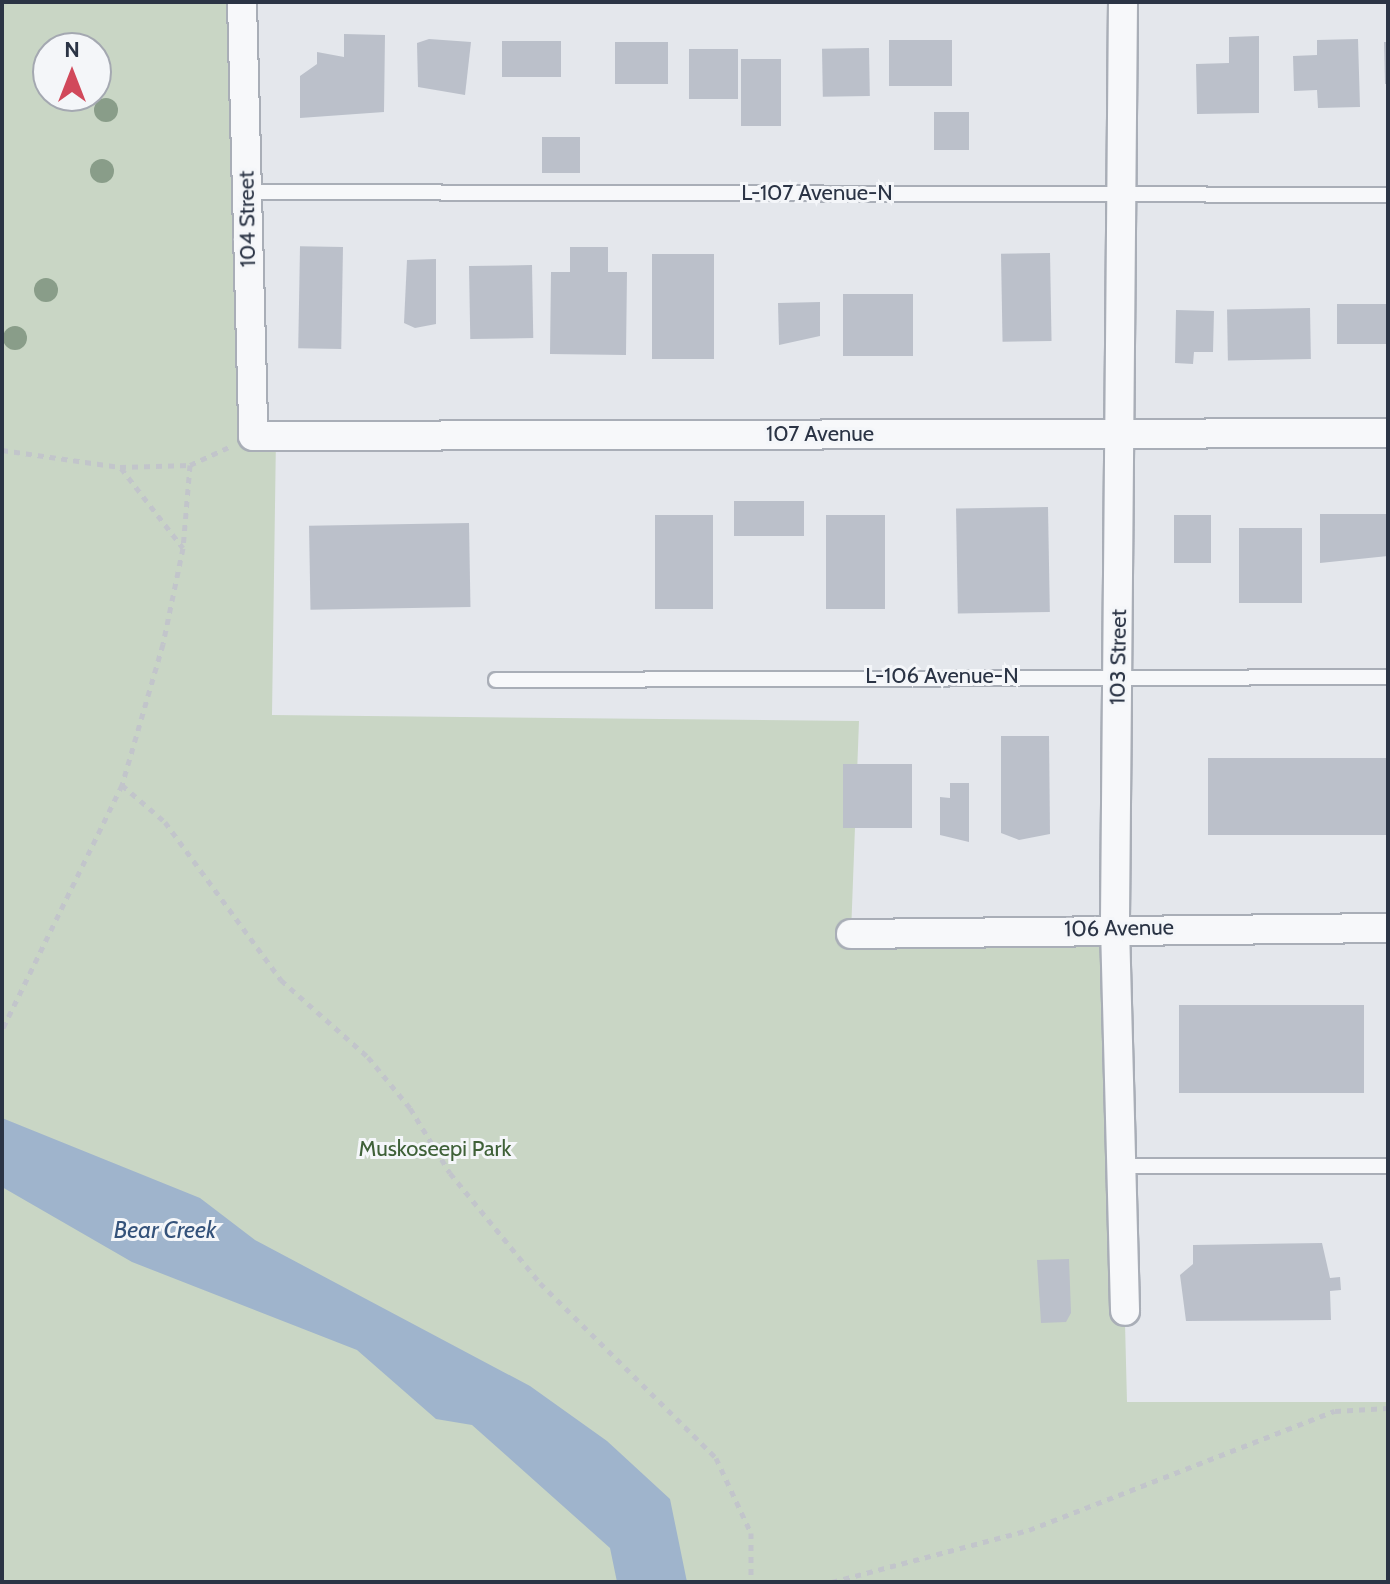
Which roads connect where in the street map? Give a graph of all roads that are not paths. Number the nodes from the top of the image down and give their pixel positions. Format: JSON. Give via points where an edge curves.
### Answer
{"nodes":[{"id":1,"x":242,"y":2,"type":"edge"},
{"id":2,"x":1123,"y":2,"type":"edge"},
{"id":3,"x":246,"y":192,"type":"junction"},
{"id":4,"x":1122,"y":194,"type":"junction"},
{"id":5,"x":1388,"y":195,"type":"edge"},
{"id":6,"x":1121,"y":433,"type":"junction"},
{"id":7,"x":1388,"y":433,"type":"edge"},
{"id":8,"x":253,"y":436,"type":"joint"},
{"id":9,"x":1118,"y":675,"type":"junction"},
{"id":10,"x":1388,"y":677,"type":"edge"},
{"id":11,"x":496,"y":680,"type":"dead end"},
{"id":12,"x":1115,"y":927,"type":"junction"},
{"id":13,"x":1388,"y":928,"type":"edge"},
{"id":14,"x":851,"y":934,"type":"dead end"},
{"id":15,"x":1121,"y":1166,"type":"junction"},
{"id":16,"x":1388,"y":1166,"type":"edge"},
{"id":17,"x":1125,"y":1311,"type":"dead end"}],
"edges":[{"from":1,"to":3,"type":"street","name":"104 Street"},
{"from":2,"to":4,"type":"street","name":"103 Street"},
{"from":3,"to":4,"type":"lane","name":"L-107 Avenue-N"},
{"from":3,"to":8,"type":"street","name":"104 Street"},
{"from":4,"to":5,"type":"lane","name":"L-107 Avenue-N"},
{"from":4,"to":6,"type":"street","name":"103 Street"},
{"from":6,"to":7,"type":"street","name":"107 Avenue"},
{"from":6,"to":8,"type":"street","name":"107 Avenue"},
{"from":6,"to":9,"type":"street","name":"103 Street"},
{"from":9,"to":10,"type":"lane","name":"L-106 Avenue-N"},
{"from":9,"to":11,"type":"lane","name":"L-106 Avenue-N"},
{"from":9,"to":12,"type":"street","name":"103 Street"},
{"from":12,"to":13,"type":"street","name":"106 Avenue"},
{"from":12,"to":14,"type":"street","name":"106 Avenue"},
{"from":12,"to":15,"type":"street","name":"103 Street"},
{"from":15,"to":16,"type":"lane"},
{"from":15,"to":17,"type":"street","name":"103 Street"}]}
